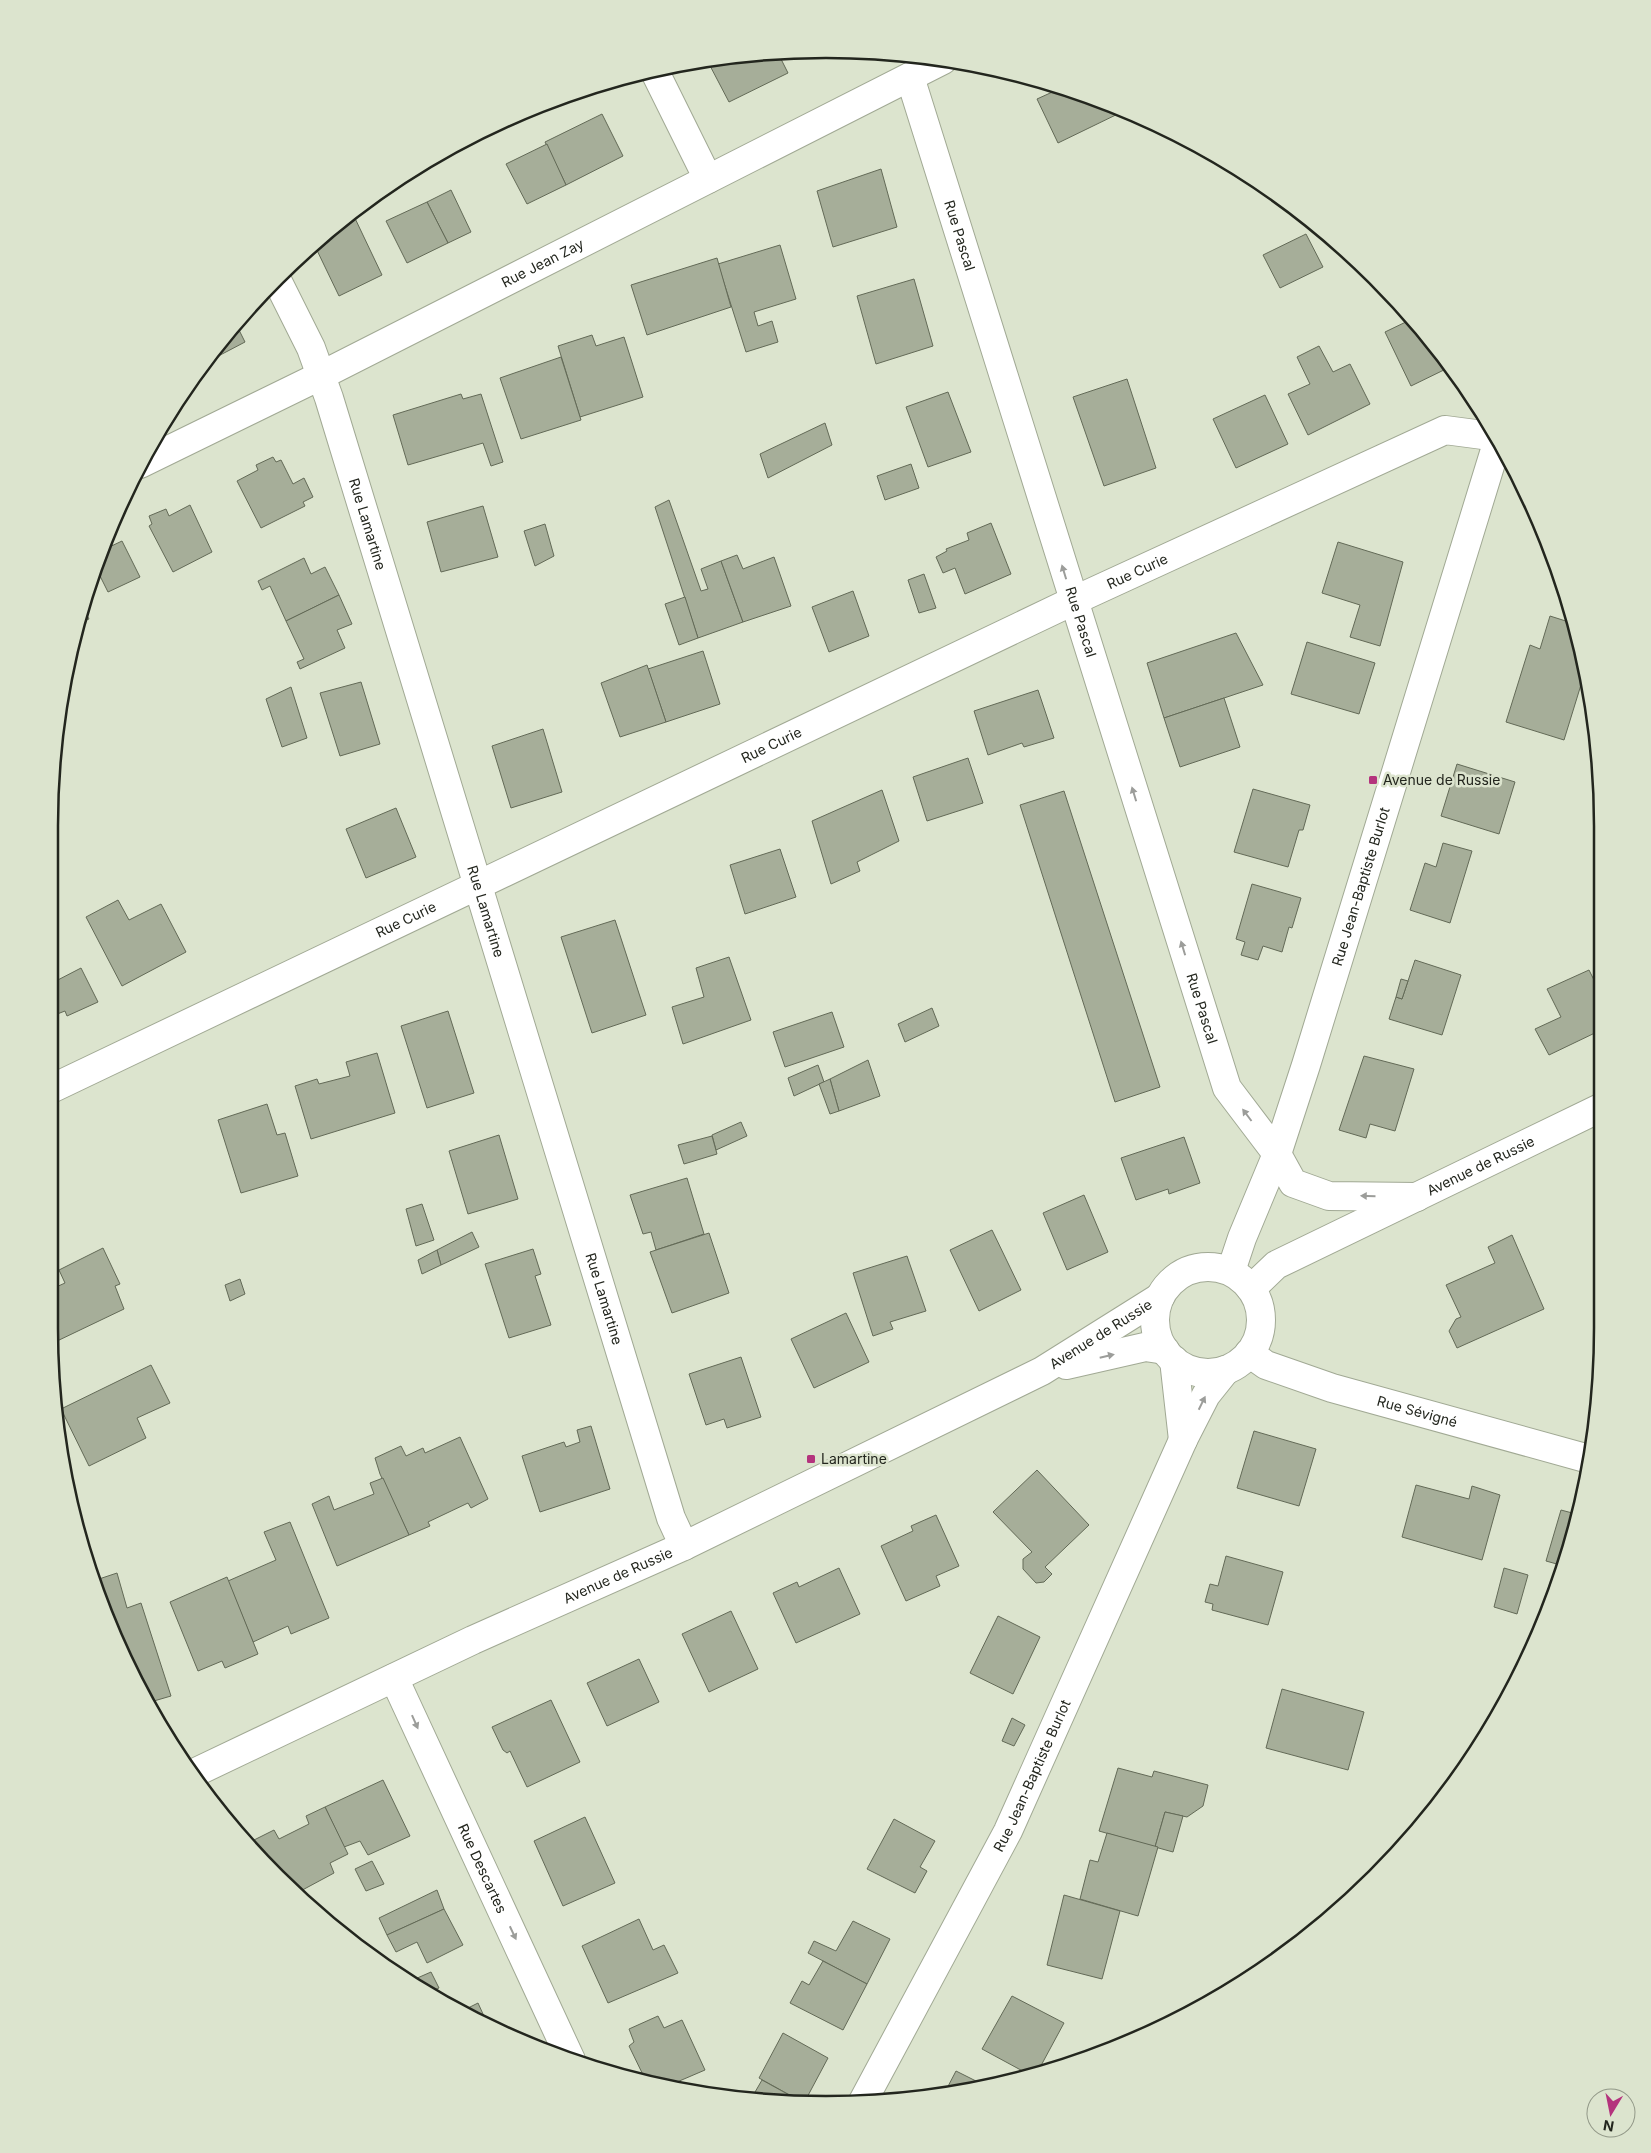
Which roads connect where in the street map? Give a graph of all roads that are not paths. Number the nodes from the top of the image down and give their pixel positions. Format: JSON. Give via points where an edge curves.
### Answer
{"nodes":[{"id":1,"x":933,"y":65,"type":"edge"},
{"id":2,"x":657,"y":77,"type":"edge"},
{"id":3,"x":910,"y":77,"type":"junction"},
{"id":4,"x":708,"y":179,"type":"junction"},
{"id":5,"x":279,"y":285,"type":"edge"},
{"id":6,"x":320,"y":376,"type":"junction"},
{"id":7,"x":1488,"y":437,"type":"edge"},
{"id":8,"x":1495,"y":450,"type":"edge"},
{"id":9,"x":151,"y":459,"type":"edge"},
{"id":10,"x":1073,"y":600,"type":"junction"},
{"id":11,"x":478,"y":886,"type":"junction"},
{"id":12,"x":58,"y":1086,"type":"edge"},
{"id":13,"x":1594,"y":1111,"type":"edge"},
{"id":14,"x":1277,"y":1154,"type":"junction"},
{"id":15,"x":1417,"y":1197,"type":"junction"},
{"id":16,"x":1231,"y":1271,"type":"junction"},
{"id":17,"x":1252,"y":1289,"type":"junction"},
{"id":18,"x":1160,"y":1297,"type":"junction"},
{"id":19,"x":1249,"y":1354,"type":"junction"},
{"id":20,"x":1170,"y":1355,"type":"junction"},
{"id":21,"x":1226,"y":1370,"type":"junction"},
{"id":22,"x":1042,"y":1371,"type":"junction"},
{"id":23,"x":1183,"y":1440,"type":"junction"},
{"id":24,"x":1582,"y":1457,"type":"edge"},
{"id":25,"x":684,"y":1546,"type":"junction"},
{"id":26,"x":394,"y":1678,"type":"junction"},
{"id":27,"x":199,"y":1771,"type":"edge"},
{"id":28,"x":566,"y":2050,"type":"edge"},
{"id":29,"x":867,"y":2094,"type":"edge"}],
"edges":[{"from":1,"to":3,"type":"street","name":"Rue Jean Zay"},
{"from":2,"to":4,"type":"street"},
{"from":3,"to":4,"type":"street","name":"Rue Jean Zay"},
{"from":10,"to":3,"type":"street","name":"Rue Pascal","one_way":true},
{"from":4,"to":6,"type":"street","name":"Rue Jean Zay"},
{"from":5,"to":6,"type":"street","name":"Rue Lamartine","via":[[311,348]]},
{"from":6,"to":9,"type":"street","name":"Rue Jean Zay"},
{"from":6,"to":11,"type":"street","name":"Rue Lamartine"},
{"from":7,"to":10,"type":"street","name":"Rue Curie","via":[[1445,430]]},
{"from":8,"to":14,"type":"street","name":"Rue Jean-Baptiste Burlot"},
{"from":10,"to":11,"type":"street","name":"Rue Curie"},
{"from":14,"to":10,"type":"street","name":"Rue Pascal","one_way":true,"via":[[1227,1088]]},
{"from":11,"to":12,"type":"street","name":"Rue Curie"},
{"from":11,"to":25,"type":"street","name":"Rue Lamartine","via":[[671,1518]]},
{"from":13,"to":15,"type":"street","name":"Avenue de Russie"},
{"from":15,"to":14,"type":"street","name":"Avenue de Russie","one_way":true,"via":[[1329,1196],[1293,1183]]},
{"from":14,"to":16,"type":"street","name":"Rue Jean-Baptiste Burlot"},
{"from":15,"to":17,"type":"street","name":"Avenue de Russie","via":[[1276,1265]]},
{"from":16,"to":17,"type":"street"},
{"from":16,"to":18,"type":"street","via":[[1204,1267],[1190,1270],[1178,1276]]},
{"from":17,"to":19,"type":"street","via":[[1261,1315],[1256,1342]]},
{"from":18,"to":20,"type":"street","via":[[1155,1324]]},
{"from":18,"to":22,"type":"street","name":"Avenue de Russie"},
{"from":19,"to":21,"type":"street"},
{"from":19,"to":24,"type":"street","name":"Rue Sévigné","via":[[1266,1365],[1332,1388]]},
{"from":20,"to":21,"type":"street","via":[[1186,1368],[1199,1372]]},
{"from":22,"to":20,"type":"street","name":"Avenue de Russie","one_way":true,"via":[[1145,1346]]},
{"from":20,"to":23,"type":"street"},
{"from":23,"to":21,"type":"street","name":"Rue Jean-Baptiste Burlot","one_way":true,"via":[[1206,1395]]},
{"from":22,"to":25,"type":"street","name":"Avenue de Russie"},
{"from":23,"to":29,"type":"street","name":"Rue Jean-Baptiste Burlot","via":[[1008,1832]]},
{"from":25,"to":26,"type":"street","name":"Avenue de Russie"},
{"from":26,"to":27,"type":"street","name":"Avenue de Russie"},
{"from":26,"to":28,"type":"street","name":"Rue Descartes","one_way":true}]}
